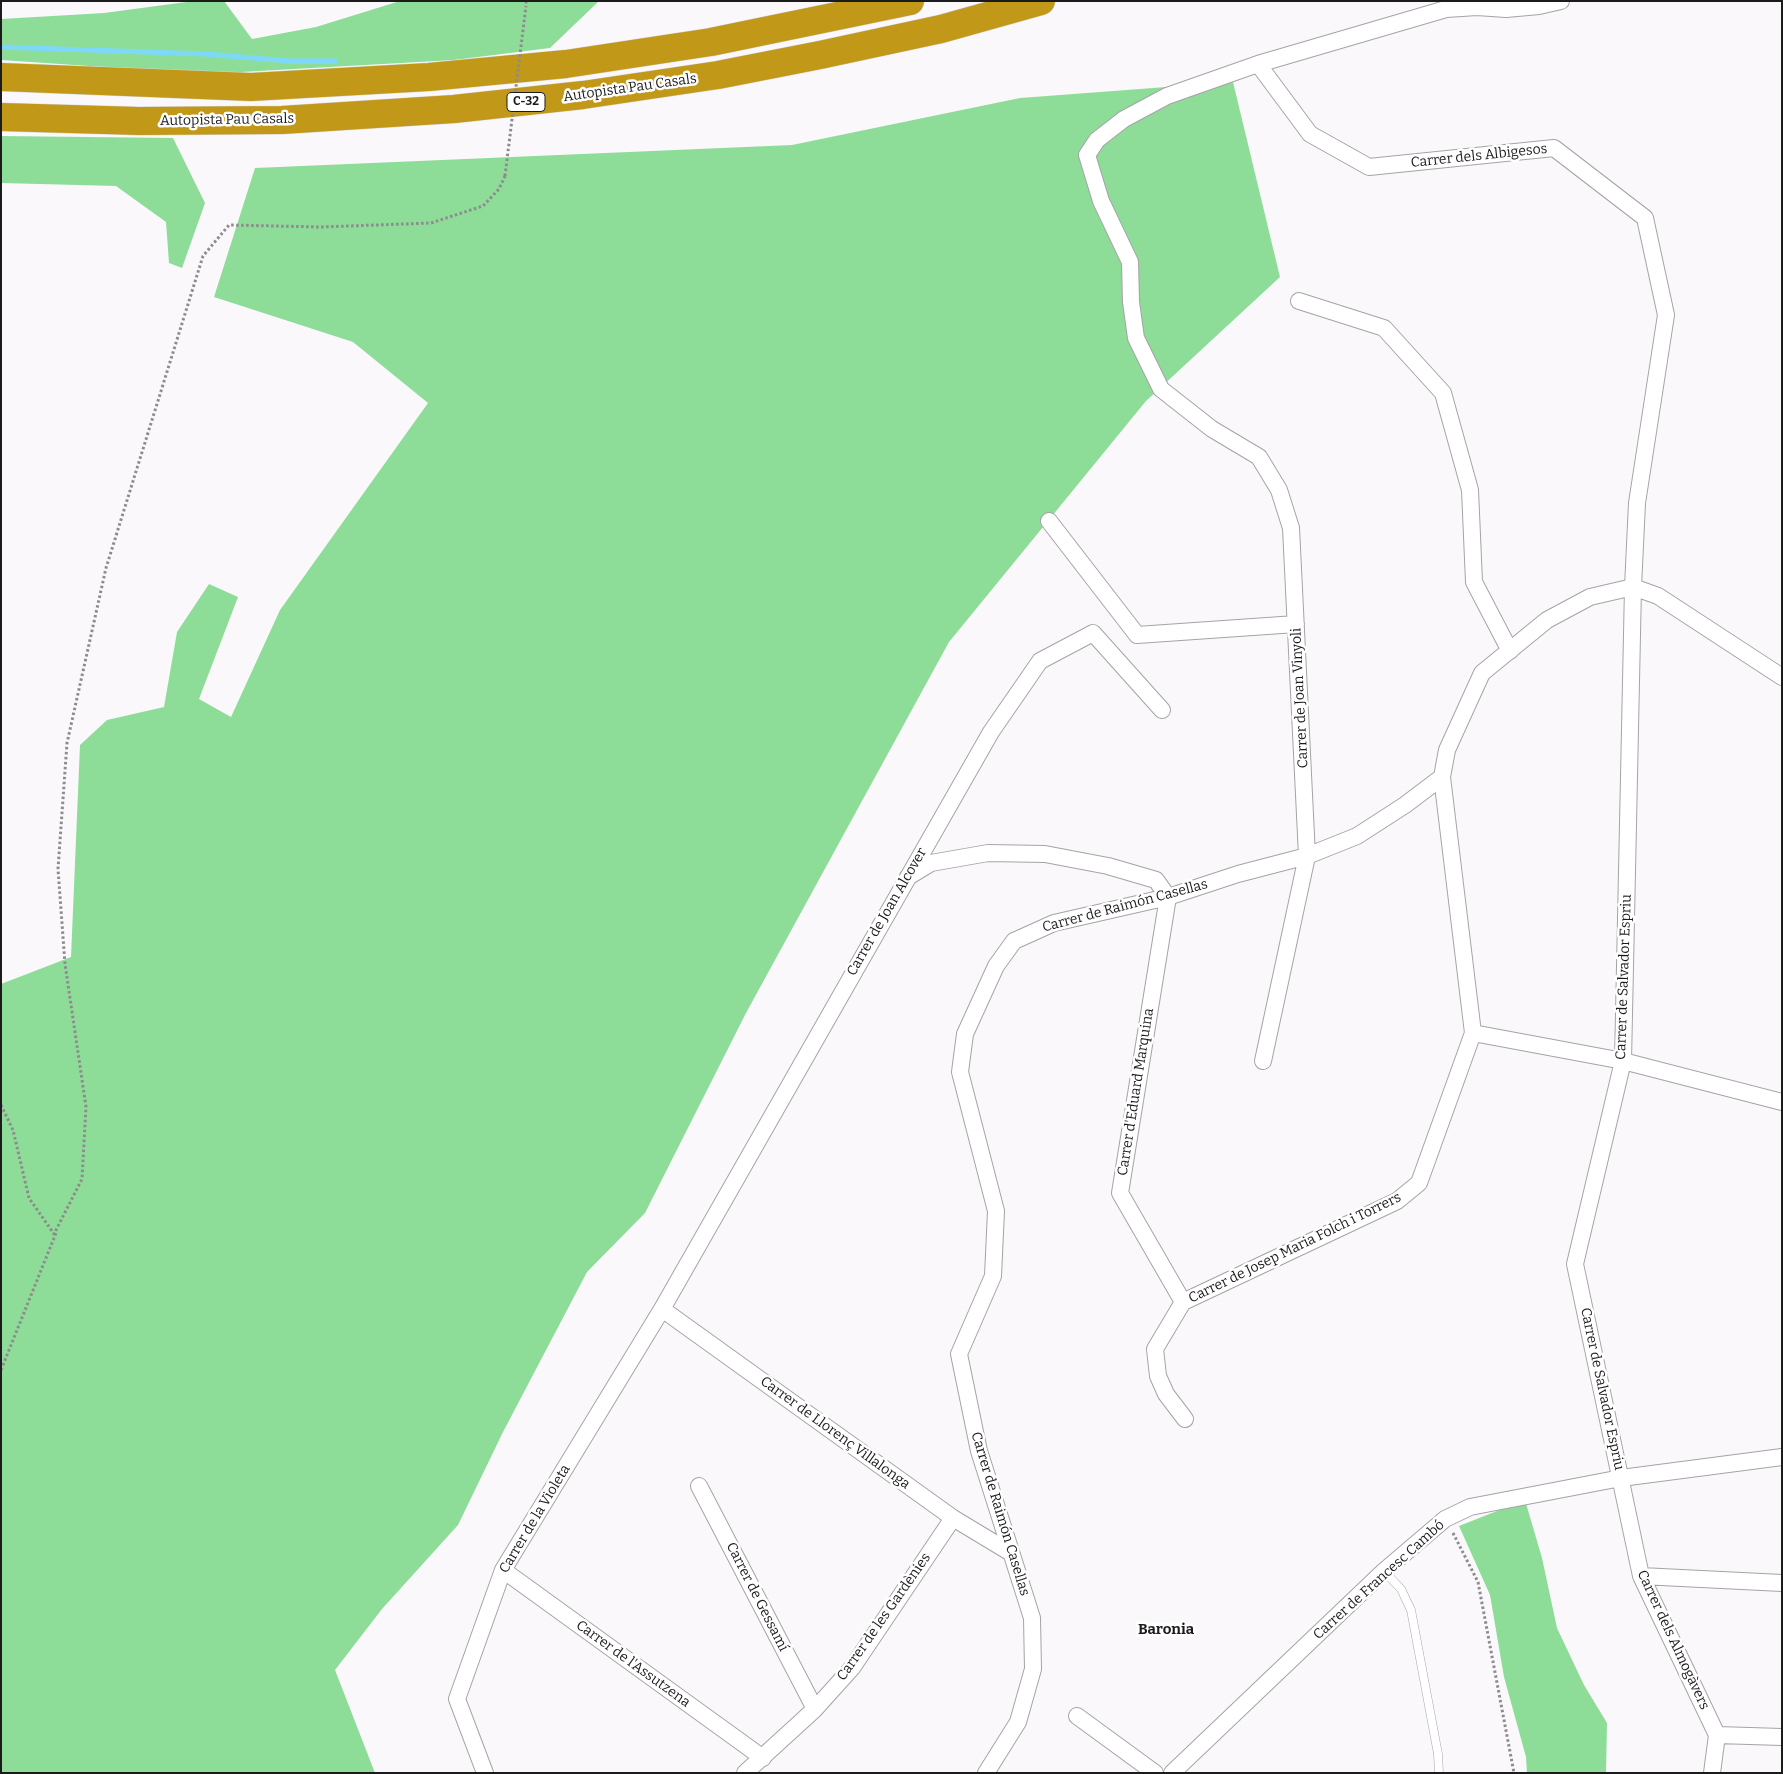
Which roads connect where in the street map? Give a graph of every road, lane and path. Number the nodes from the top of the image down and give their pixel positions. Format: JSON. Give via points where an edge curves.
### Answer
{"nodes":[{"id":1,"x":526,"y":1,"type":"edge"},
{"id":2,"x":910,"y":1,"type":"edge"},
{"id":3,"x":1042,"y":1,"type":"edge"},
{"id":4,"x":1561,"y":1,"type":"edge"},
{"id":5,"x":1258,"y":64,"type":"junction"},
{"id":6,"x":1,"y":77,"type":"edge"},
{"id":7,"x":1,"y":117,"type":"edge"},
{"id":8,"x":1299,"y":301,"type":"dead end"},
{"id":9,"x":1049,"y":522,"type":"dead end"},
{"id":10,"x":1634,"y":587,"type":"junction"},
{"id":11,"x":1296,"y":624,"type":"junction"},
{"id":12,"x":1510,"y":651,"type":"junction"},
{"id":13,"x":1782,"y":677,"type":"edge"},
{"id":14,"x":1162,"y":710,"type":"dead end"},
{"id":15,"x":1442,"y":777,"type":"junction"},
{"id":16,"x":1307,"y":856,"type":"junction"},
{"id":17,"x":907,"y":877,"type":"junction"},
{"id":18,"x":1168,"y":897,"type":"junction"},
{"id":19,"x":1473,"y":1033,"type":"junction"},
{"id":20,"x":1623,"y":1060,"type":"junction"},
{"id":21,"x":1263,"y":1061,"type":"dead end"},
{"id":22,"x":1782,"y":1102,"type":"edge"},
{"id":23,"x":1,"y":1105,"type":"edge"},
{"id":24,"x":63,"y":1216,"type":"junction"},
{"id":25,"x":1183,"y":1302,"type":"junction"},
{"id":26,"x":662,"y":1309,"type":"junction"},
{"id":27,"x":1,"y":1370,"type":"edge"},
{"id":28,"x":1185,"y":1420,"type":"dead end"},
{"id":29,"x":1782,"y":1457,"type":"edge"},
{"id":30,"x":1621,"y":1478,"type":"junction"},
{"id":31,"x":699,"y":1486,"type":"dead end"},
{"id":32,"x":953,"y":1518,"type":"junction"},
{"id":33,"x":1446,"y":1519,"type":"junction"},
{"id":34,"x":1011,"y":1553,"type":"junction"},
{"id":35,"x":503,"y":1570,"type":"junction"},
{"id":36,"x":1384,"y":1571,"type":"junction"},
{"id":37,"x":1641,"y":1576,"type":"junction"},
{"id":38,"x":1782,"y":1582,"type":"edge"},
{"id":39,"x":814,"y":1709,"type":"junction"},
{"id":40,"x":1078,"y":1716,"type":"dead end"},
{"id":41,"x":1717,"y":1735,"type":"junction"},
{"id":42,"x":1782,"y":1737,"type":"edge"},
{"id":43,"x":763,"y":1758,"type":"junction"},
{"id":44,"x":485,"y":1773,"type":"edge"},
{"id":45,"x":745,"y":1773,"type":"edge"},
{"id":46,"x":986,"y":1773,"type":"edge"},
{"id":47,"x":1155,"y":1773,"type":"edge"},
{"id":48,"x":1172,"y":1773,"type":"edge"},
{"id":49,"x":1439,"y":1773,"type":"edge"},
{"id":50,"x":1514,"y":1773,"type":"edge"},
{"id":51,"x":1712,"y":1773,"type":"edge"}],
"edges":[{"from":1,"to":24,"type":"path","bridge":true,"via":[[505,176],[499,190],[483,206],[431,223],[229,225],[203,256],[106,568],[67,743],[58,869],[64,964],[86,1107],[82,1179]]},
{"from":2,"to":6,"type":"highway","via":[[711,42],[566,64],[429,77],[251,87]]},
{"from":3,"to":7,"type":"highway","name":"Autopista Pau Casals","number":"C-32","via":[[941,29],[811,57],[718,75],[563,98],[282,120],[139,121]]},
{"from":4,"to":5,"type":"street","via":[[1506,9],[1446,8]]},
{"from":5,"to":10,"type":"street","name":"Carrer dels Albigesos","via":[[1310,134],[1369,167],[1554,148],[1645,218],[1666,315],[1637,503]]},
{"from":5,"to":11,"type":"street","name":"Carrer de Joan Vinyoli","via":[[1167,96],[1124,119],[1097,140],[1087,155],[1101,201],[1130,262],[1136,338],[1161,389],[1212,429],[1259,457],[1279,490],[1291,528]]},
{"from":8,"to":12,"type":"street","via":[[1384,328],[1443,393],[1470,490],[1474,582]]},
{"from":9,"to":11,"type":"street","via":[[1137,635]]},
{"from":10,"to":12,"type":"street","via":[[1590,597],[1546,620]]},
{"from":10,"to":13,"type":"street","via":[[1658,596]]},
{"from":10,"to":20,"type":"street","name":"Carrer de Salvador Espriu"},
{"from":11,"to":16,"type":"street","name":"Carrer de Joan Vinyoli"},
{"from":12,"to":15,"type":"street","via":[[1482,673],[1447,750]]},
{"from":14,"to":17,"type":"street","name":"Carrer de Joan Alcover","via":[[1093,633],[1040,661],[991,732]]},
{"from":15,"to":16,"type":"street","name":"Carrer de Raimón Casellas","via":[[1357,836]]},
{"from":15,"to":19,"type":"street","name":"Carrer de Josep Maria Folch i Torrers"},
{"from":16,"to":18,"type":"street","name":"Carrer de Raimón Casellas"},
{"from":16,"to":21,"type":"street","name":"Carrer de Joan Vinyoli"},
{"from":17,"to":18,"type":"street","via":[[931,863],[988,853],[1045,854],[1108,866],[1156,880]]},
{"from":17,"to":26,"type":"street","name":"Carrer de Joan Alcover"},
{"from":18,"to":25,"type":"street","name":"Carrer d'Eduard Marquina","via":[[1120,1193]]},
{"from":18,"to":34,"type":"street","name":"Carrer de Raimón Casellas","via":[[1054,922],[1014,941],[996,966],[965,1034],[960,1072],[996,1211],[992,1276],[959,1354],[979,1451]]},
{"from":19,"to":20,"type":"street"},
{"from":19,"to":25,"type":"street","name":"Carrer de Josep Maria Folch i Torrers","via":[[1420,1183],[1397,1201]]},
{"from":20,"to":22,"type":"street"},
{"from":20,"to":30,"type":"street","name":"Carrer de Salvador Espriu","via":[[1575,1264]]},
{"from":23,"to":24,"type":"path","via":[[13,1130],[30,1198],[54,1234]]},
{"from":24,"to":27,"type":"path"},
{"from":25,"to":28,"type":"street","name":"Carrer de Josep Maria Folch i Torrers","via":[[1154,1349],[1158,1376],[1166,1394]]},
{"from":26,"to":32,"type":"street","name":"Carrer de Llorenç Villalonga"},
{"from":26,"to":35,"type":"street","name":"Carrer de la Violeta"},
{"from":29,"to":30,"type":"street","name":"Carrer de Francesc Cambó"},
{"from":30,"to":33,"type":"street","name":"Carrer de Francesc Cambó","via":[[1470,1507]]},
{"from":30,"to":37,"type":"street","name":"Carrer dels Almogàvers"},
{"from":31,"to":39,"type":"street","name":"Carrer de Gessamí"},
{"from":32,"to":34,"type":"street","name":"Carrer de Llorenç Villalonga"},
{"from":32,"to":39,"type":"street","name":"Carrer de les Gardènies","via":[[852,1668]]},
{"from":33,"to":36,"type":"street","name":"Carrer de Francesc Cambó"},
{"from":33,"to":50,"type":"path","via":[[1478,1582]]},
{"from":34,"to":46,"type":"street","name":"Carrer de Raimón Casellas","via":[[1032,1618],[1033,1669],[1018,1722]]},
{"from":35,"to":43,"type":"street","name":"Carrer de l'Assutzena"},
{"from":35,"to":44,"type":"street","name":"Carrer de la Violeta","via":[[457,1699]]},
{"from":36,"to":48,"type":"street","name":"Carrer de Francesc Cambó"},
{"from":36,"to":49,"type":"lane","via":[[1401,1589],[1411,1610]]},
{"from":37,"to":38,"type":"street"},
{"from":37,"to":41,"type":"street","name":"Carrer dels Almogàvers"},
{"from":39,"to":43,"type":"street","name":"Carrer de les Gardènies"},
{"from":40,"to":47,"type":"street"},
{"from":41,"to":42,"type":"street"},
{"from":41,"to":51,"type":"street"},
{"from":43,"to":45,"type":"street","name":"Carrer de les Gardènies"}]}
